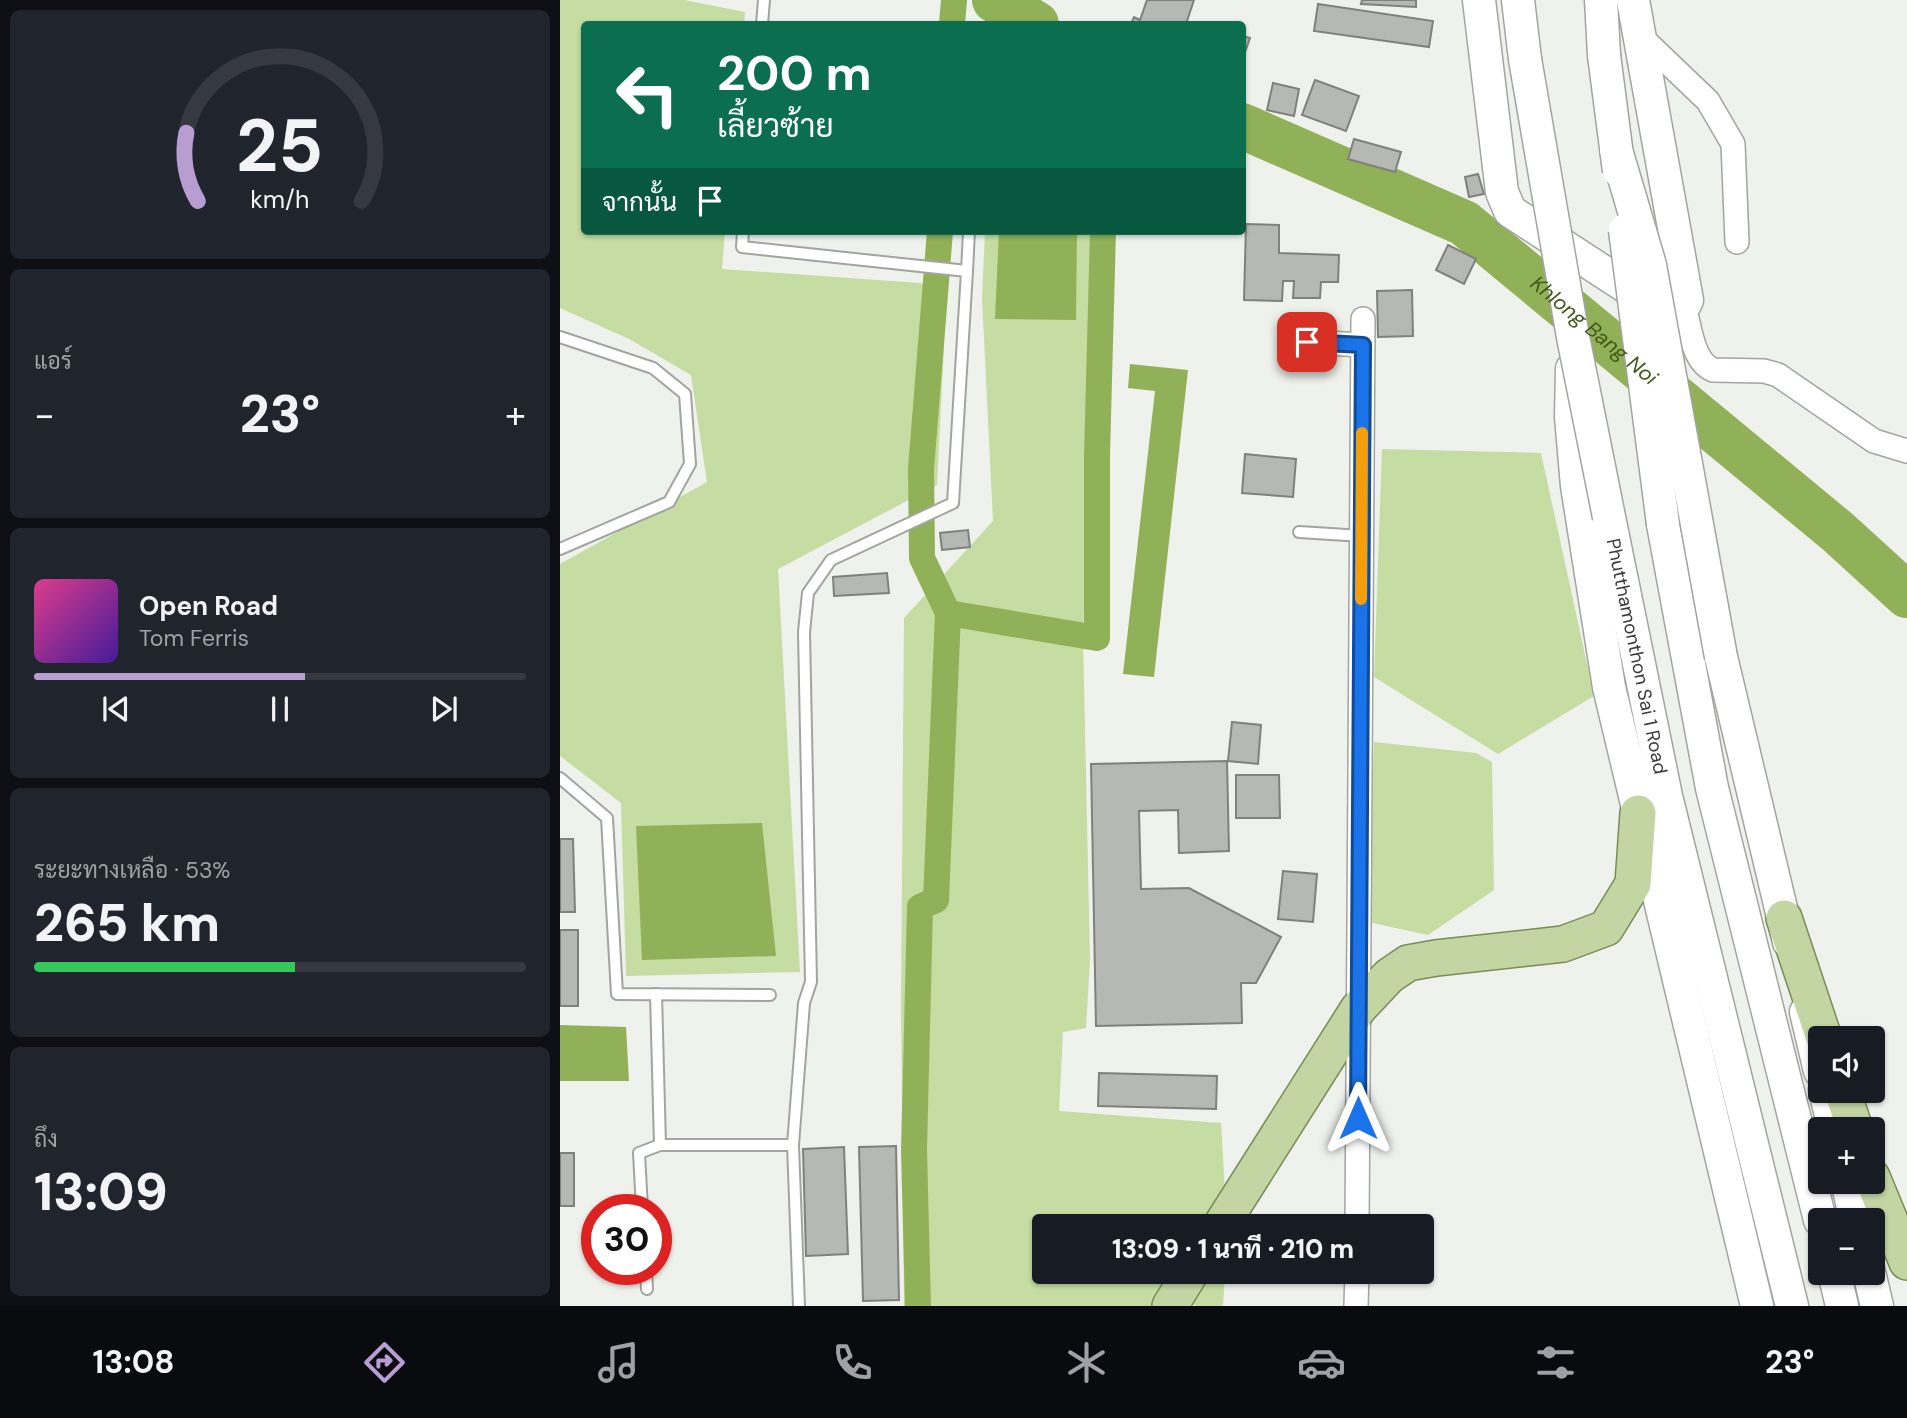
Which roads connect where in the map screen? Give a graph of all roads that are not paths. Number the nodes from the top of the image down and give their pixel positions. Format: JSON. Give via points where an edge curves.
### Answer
{"nodes":[{"id":1,"x":764,"y":0,"type":"edge"},
{"id":2,"x":1479,"y":0,"type":"edge"},
{"id":3,"x":1518,"y":0,"type":"edge"},
{"id":4,"x":1601,"y":0,"type":"edge"},
{"id":5,"x":1633,"y":0,"type":"edge"},
{"id":6,"x":762,"y":21,"type":"edge"},
{"id":7,"x":1640,"y":36,"type":"junction"},
{"id":8,"x":1616,"y":150,"type":"junction"},
{"id":9,"x":743,"y":235,"type":"edge"},
{"id":10,"x":969,"y":235,"type":"edge"},
{"id":11,"x":1737,"y":242,"type":"dead end"},
{"id":12,"x":965,"y":271,"type":"junction"},
{"id":13,"x":1684,"y":306,"type":"junction"},
{"id":14,"x":1363,"y":319,"type":"dead end"},
{"id":15,"x":560,"y":337,"type":"edge"},
{"id":16,"x":1573,"y":337,"type":"junction"},
{"id":17,"x":1307,"y":342,"type":"dead end"},
{"id":18,"x":1363,"y":345,"type":"junction"},
{"id":19,"x":1907,"y":451,"type":"edge"},
{"id":20,"x":1299,"y":532,"type":"dead end"},
{"id":21,"x":1362,"y":536,"type":"junction"},
{"id":22,"x":560,"y":549,"type":"edge"},
{"id":23,"x":560,"y":778,"type":"edge"},
{"id":24,"x":1652,"y":804,"type":"junction"},
{"id":25,"x":1784,"y":918,"type":"junction"},
{"id":26,"x":656,"y":994,"type":"junction"},
{"id":27,"x":770,"y":995,"type":"dead end"},
{"id":28,"x":1359,"y":1009,"type":"junction"},
{"id":29,"x":1809,"y":1026,"type":"edge"},
{"id":30,"x":1820,"y":1026,"type":"edge"},
{"id":31,"x":660,"y":1145,"type":"junction"},
{"id":32,"x":793,"y":1145,"type":"junction"},
{"id":33,"x":641,"y":1194,"type":"edge"},
{"id":34,"x":1879,"y":1194,"type":"edge"},
{"id":35,"x":1817,"y":1208,"type":"edge"},
{"id":36,"x":1228,"y":1214,"type":"edge"},
{"id":37,"x":1357,"y":1214,"type":"edge"},
{"id":38,"x":1907,"y":1262,"type":"edge"},
{"id":39,"x":1184,"y":1284,"type":"edge"},
{"id":40,"x":1357,"y":1284,"type":"edge"},
{"id":41,"x":647,"y":1285,"type":"edge"},
{"id":42,"x":1837,"y":1285,"type":"edge"},
{"id":43,"x":1872,"y":1285,"type":"edge"},
{"id":44,"x":647,"y":1289,"type":"dead end"},
{"id":45,"x":799,"y":1306,"type":"edge"},
{"id":46,"x":1170,"y":1306,"type":"edge"},
{"id":47,"x":1356,"y":1306,"type":"edge"},
{"id":48,"x":1757,"y":1306,"type":"edge"},
{"id":49,"x":1792,"y":1306,"type":"edge"},
{"id":50,"x":1842,"y":1306,"type":"edge"},
{"id":51,"x":1877,"y":1306,"type":"edge"}],
"edges":[{"from":1,"to":6,"type":"lane"},
{"from":2,"to":13,"type":"main road","via":[[1502,192],[1510,211],[1665,312],[1677,312]]},
{"from":3,"to":16,"type":"main road","name":"Phutthamonthon Sai 1 Road","bridge":true},
{"from":4,"to":8,"type":"main road","bridge":true},
{"from":5,"to":7,"type":"main road"},
{"from":7,"to":11,"type":"street","via":[[1708,101],[1733,144]]},
{"from":7,"to":13,"type":"main road","via":[[1688,300]]},
{"from":8,"to":25,"type":"main road","bridge":true,"via":[[1650,265],[1720,657]]},
{"from":8,"to":35,"type":"main road","bridge":true,"via":[[1663,524],[1712,788]]},
{"from":9,"to":12,"type":"lane","via":[[742,247]]},
{"from":10,"to":12,"type":"lane"},
{"from":12,"to":32,"type":"lane","via":[[953,503],[831,560],[808,593],[804,632],[811,982],[804,1003]]},
{"from":13,"to":19,"type":"street","via":[[1706,367],[1778,375],[1874,441]]},
{"from":14,"to":18,"type":"street"},
{"from":15,"to":22,"type":"lane","via":[[653,368],[685,394],[690,464],[669,502]]},
{"from":16,"to":24,"type":"main road","name":"Phutthamonthon Sai 1 Road","bridge":true,"via":[[1609,517]]},
{"from":16,"to":24,"type":"main road","bridge":true,"via":[[1571,417],[1577,486],[1609,687]]},
{"from":17,"to":18,"type":"street"},
{"from":18,"to":21,"type":"street"},
{"from":20,"to":21,"type":"lane"},
{"from":21,"to":28,"type":"street"},
{"from":23,"to":26,"type":"lane","via":[[607,818],[618,994]]},
{"from":24,"to":28,"type":"main road","via":[[1633,884],[1605,928],[1563,944],[1408,964],[1389,976]]},
{"from":24,"to":48,"type":"main road"},
{"from":24,"to":49,"type":"main road","name":"Phutthamonthon Sai 1 Road"},
{"from":25,"to":29,"type":"main road"},
{"from":25,"to":30,"type":"main road"},
{"from":26,"to":27,"type":"lane"},
{"from":26,"to":31,"type":"lane"},
{"from":28,"to":36,"type":"main road"},
{"from":28,"to":37,"type":"street"},
{"from":31,"to":32,"type":"lane"},
{"from":31,"to":33,"type":"lane","via":[[639,1153]]},
{"from":32,"to":45,"type":"lane"},
{"from":34,"to":38,"type":"main road"},
{"from":39,"to":46,"type":"main road"},
{"from":40,"to":47,"type":"street"},
{"from":41,"to":44,"type":"lane"},
{"from":42,"to":50,"type":"main road"},
{"from":43,"to":51,"type":"main road"}]}
